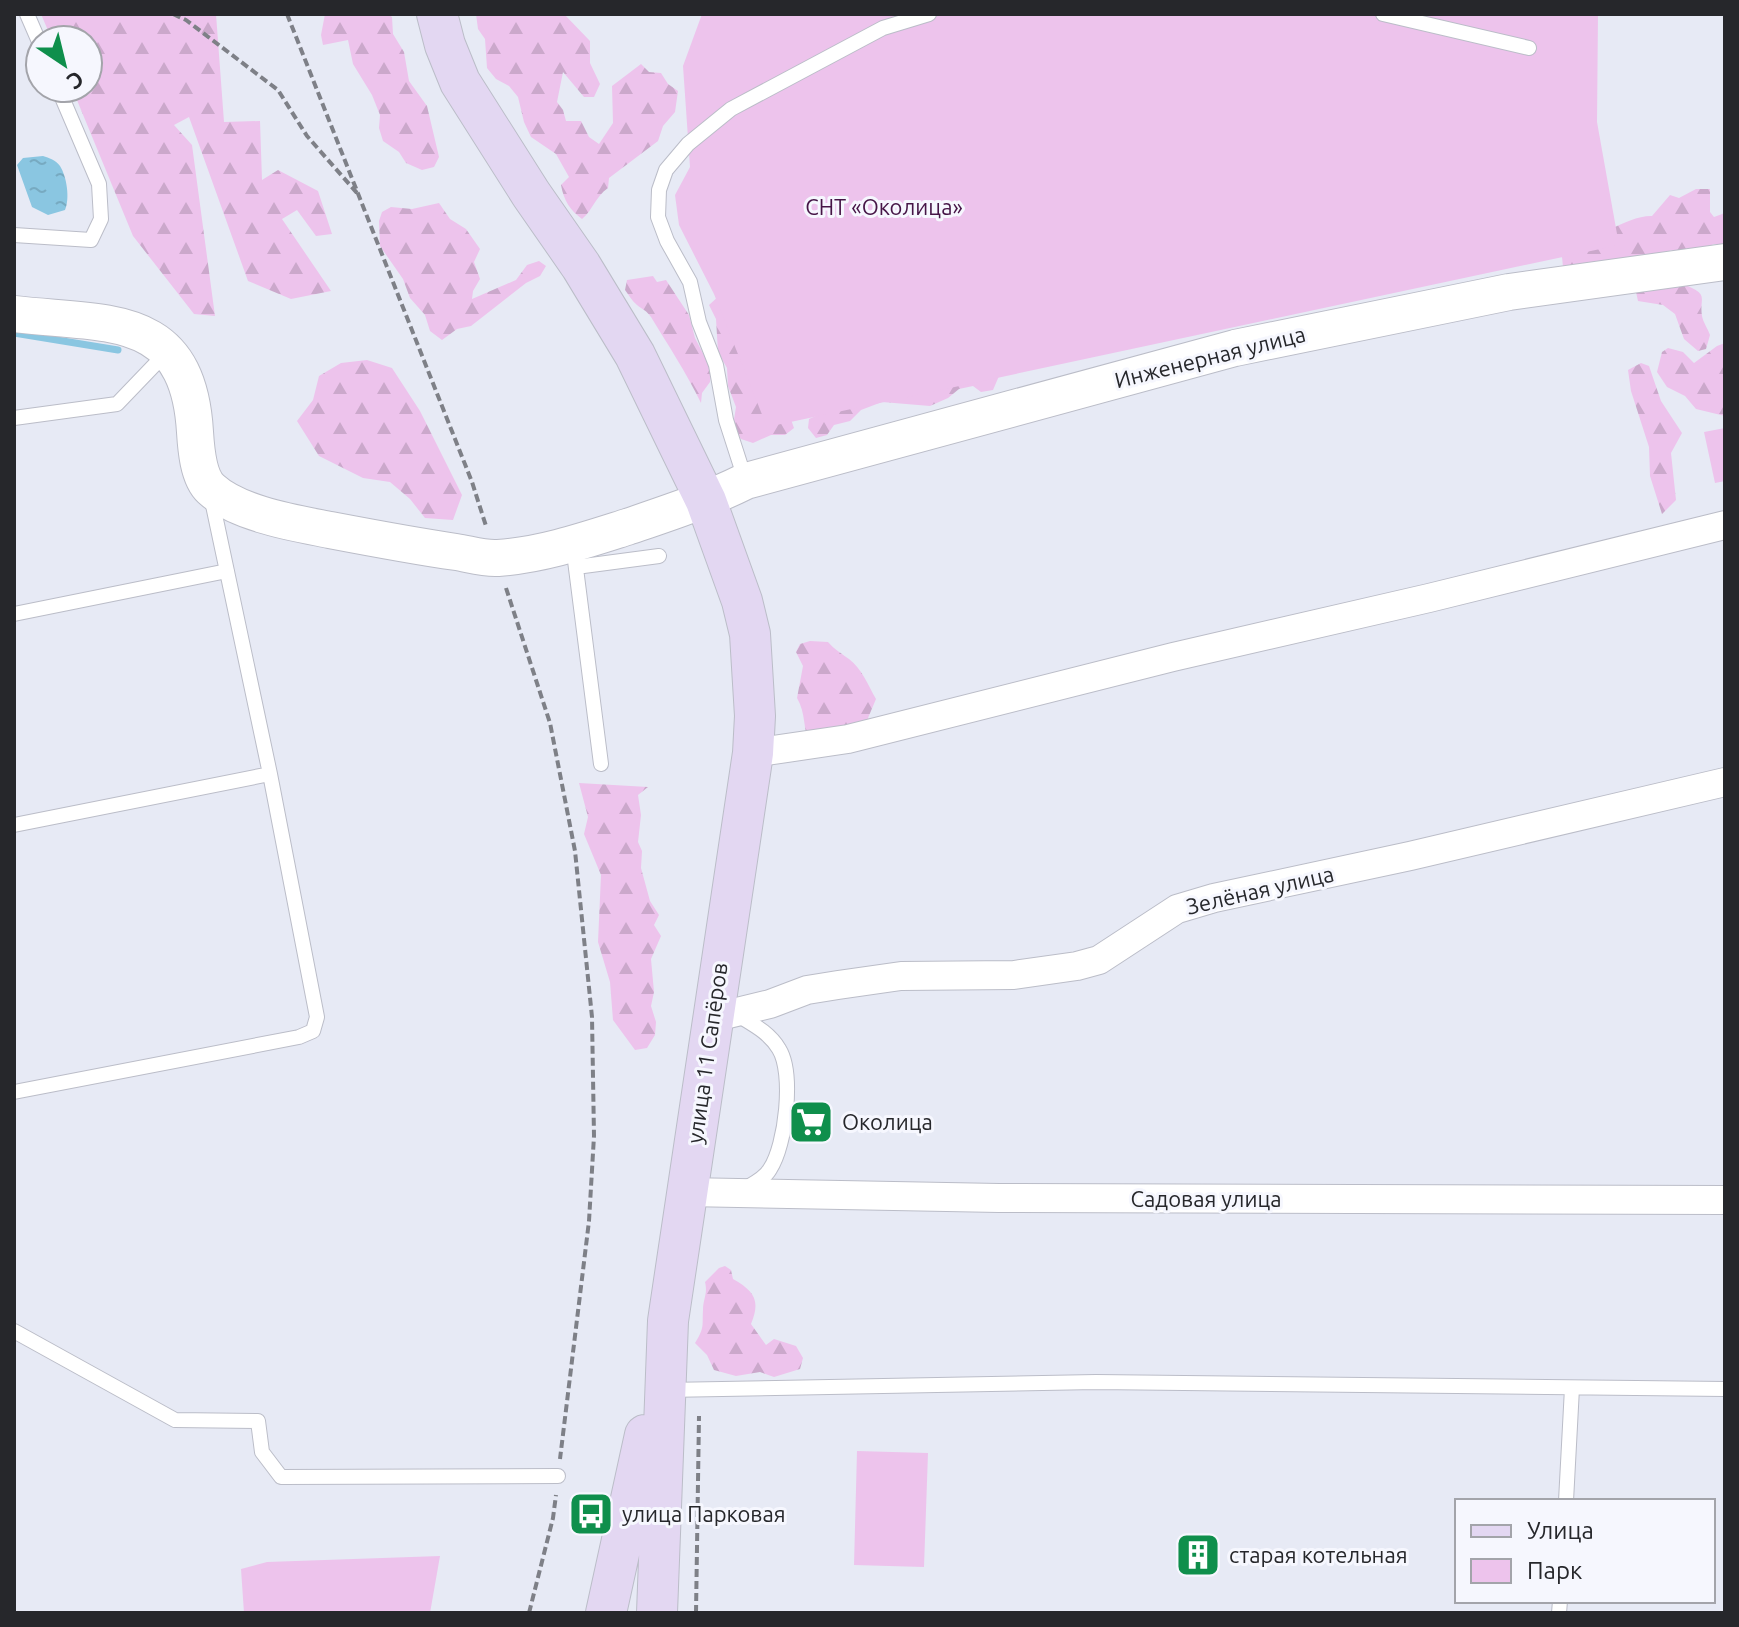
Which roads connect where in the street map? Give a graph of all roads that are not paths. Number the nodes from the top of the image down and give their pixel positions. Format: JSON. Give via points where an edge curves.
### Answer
{"nodes":[{"id":1,"x":437,"y":14,"type":"edge"},
{"id":2,"x":929,"y":14,"type":"edge"},
{"id":3,"x":1383,"y":14,"type":"edge"},
{"id":4,"x":1529,"y":48,"type":"dead end"},
{"id":5,"x":65,"y":104,"type":"edge"},
{"id":6,"x":14,"y":235,"type":"edge"},
{"id":7,"x":1725,"y":262,"type":"edge"},
{"id":8,"x":14,"y":314,"type":"edge"},
{"id":9,"x":169,"y":351,"type":"junction"},
{"id":10,"x":14,"y":418,"type":"edge"},
{"id":11,"x":746,"y":481,"type":"junction"},
{"id":12,"x":208,"y":487,"type":"junction"},
{"id":13,"x":706,"y":501,"type":"junction"},
{"id":14,"x":1725,"y":525,"type":"edge"},
{"id":15,"x":574,"y":556,"type":"junction"},
{"id":16,"x":659,"y":556,"type":"dead end"},
{"id":17,"x":227,"y":571,"type":"junction"},
{"id":18,"x":14,"y":614,"type":"edge"},
{"id":19,"x":753,"y":753,"type":"junction"},
{"id":20,"x":601,"y":764,"type":"dead end"},
{"id":21,"x":270,"y":774,"type":"junction"},
{"id":22,"x":1725,"y":782,"type":"edge"},
{"id":23,"x":14,"y":825,"type":"edge"},
{"id":24,"x":723,"y":1016,"type":"junction"},
{"id":25,"x":14,"y":1092,"type":"edge"},
{"id":26,"x":686,"y":1192,"type":"junction"},
{"id":27,"x":727,"y":1193,"type":"junction"},
{"id":28,"x":1725,"y":1200,"type":"edge"},
{"id":29,"x":668,"y":1321,"type":"junction"},
{"id":30,"x":14,"y":1331,"type":"edge"},
{"id":31,"x":1572,"y":1388,"type":"junction"},
{"id":32,"x":1725,"y":1389,"type":"edge"},
{"id":33,"x":682,"y":1390,"type":"junction"},
{"id":34,"x":558,"y":1476,"type":"road end"},
{"id":35,"x":1566,"y":1499,"type":"edge"},
{"id":36,"x":606,"y":1613,"type":"edge"},
{"id":37,"x":657,"y":1613,"type":"edge"}],
"edges":[{"from":1,"to":13,"type":"main road","name":"улица 11 Сапёров","via":[[460,82],[635,355]]},
{"from":2,"to":11,"type":"lane","via":[[883,28],[731,109],[666,170],[658,217],[690,282]]},
{"from":3,"to":4,"type":"lane"},
{"from":5,"to":6,"type":"lane","via":[[99,184],[101,219],[91,240]]},
{"from":7,"to":11,"type":"street","name":"Инженерная улица","via":[[1509,292],[1235,348]]},
{"from":8,"to":9,"type":"street","via":[[144,332]]},
{"from":9,"to":10,"type":"lane","via":[[117,404]]},
{"from":9,"to":12,"type":"street","via":[[187,379],[196,452]]},
{"from":11,"to":13,"type":"street","name":"Инженерная улица"},
{"from":12,"to":15,"type":"street","name":"Инженерная улица","via":[[231,503],[297,523],[418,547],[496,558]]},
{"from":12,"to":17,"type":"lane"},
{"from":13,"to":15,"type":"street","name":"Инженерная улица"},
{"from":13,"to":19,"type":"main road","name":"улица 11 Сапёров","via":[[750,634]]},
{"from":14,"to":19,"type":"street","via":[[848,739]]},
{"from":15,"to":16,"type":"lane"},
{"from":15,"to":20,"type":"lane"},
{"from":17,"to":18,"type":"lane"},
{"from":17,"to":21,"type":"lane"},
{"from":19,"to":24,"type":"main road","name":"улица 11 Сапёров"},
{"from":21,"to":23,"type":"lane"},
{"from":21,"to":25,"type":"lane","via":[[317,1017],[313,1031]]},
{"from":22,"to":24,"type":"street","name":"Зелёная улица","via":[[1214,898],[1177,909],[1099,960],[1077,966],[1014,975],[901,976],[807,990]]},
{"from":24,"to":26,"type":"main road","name":"улица 11 Сапёров"},
{"from":24,"to":27,"type":"lane","via":[[772,1038],[789,1087],[771,1168],[745,1189]]},
{"from":26,"to":27,"type":"street","name":"Садовая улица"},
{"from":26,"to":29,"type":"main road","name":"улица 11 Сапёров"},
{"from":27,"to":28,"type":"street","name":"Садовая улица"},
{"from":29,"to":33,"type":"main road","name":"улица 11 Сапёров"},
{"from":29,"to":36,"type":"main road"},
{"from":30,"to":34,"type":"lane","via":[[175,1420],[258,1421],[262,1452],[281,1477]]},
{"from":31,"to":32,"type":"lane"},
{"from":31,"to":33,"type":"lane","via":[[1096,1382]]},
{"from":31,"to":35,"type":"lane"},
{"from":33,"to":37,"type":"main road","name":"улица 11 Сапёров"}]}
